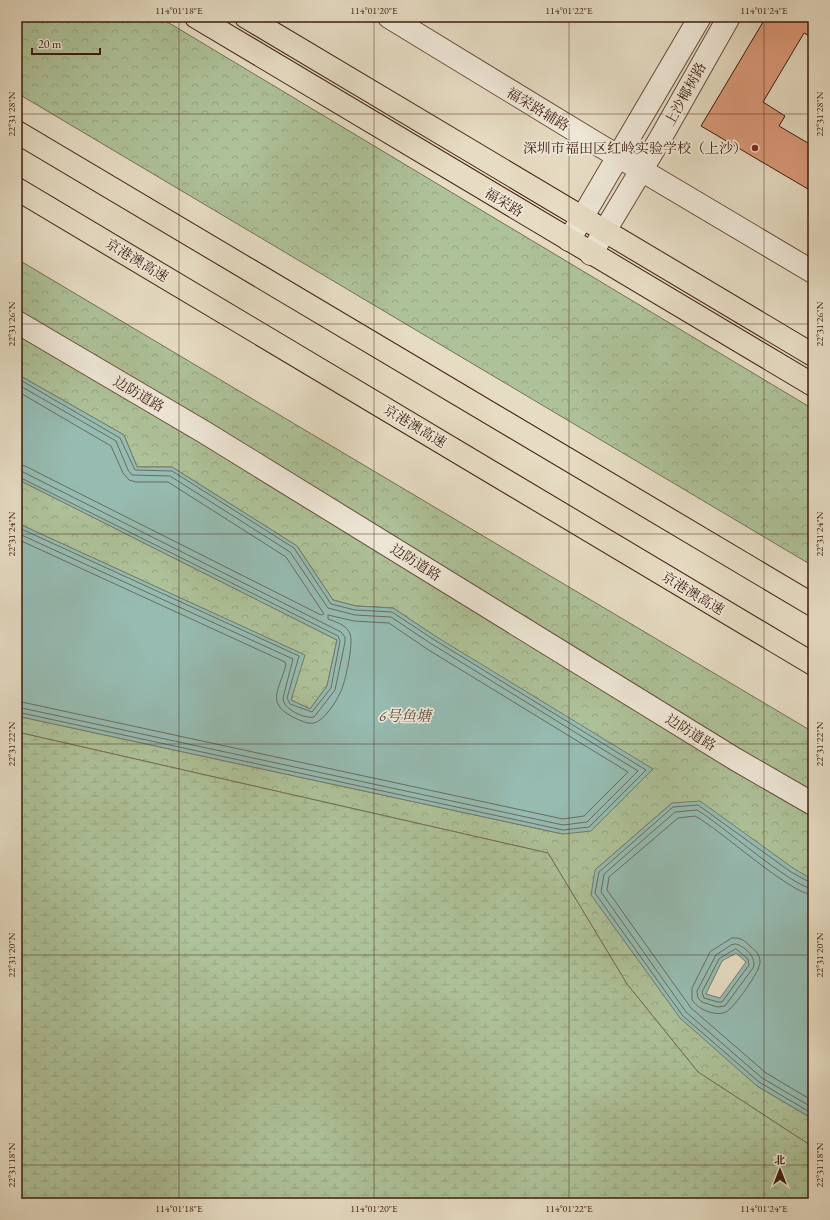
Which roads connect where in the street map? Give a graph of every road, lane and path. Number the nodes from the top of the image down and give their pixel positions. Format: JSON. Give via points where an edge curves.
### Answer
{"nodes":[{"id":1,"x":196,"y":17,"type":"edge"},
{"id":2,"x":246,"y":17,"type":"edge"},
{"id":3,"x":389,"y":17,"type":"edge"},
{"id":4,"x":700,"y":17,"type":"edge"},
{"id":5,"x":729,"y":17,"type":"edge"},
{"id":6,"x":17,"y":132,"type":"edge"},
{"id":7,"x":619,"y":157,"type":"junction"},
{"id":8,"x":641,"y":171,"type":"junction"},
{"id":9,"x":17,"y":189,"type":"edge"},
{"id":10,"x":583,"y":218,"type":"junction"},
{"id":11,"x":605,"y":231,"type":"junction"},
{"id":12,"x":569,"y":240,"type":"junction"},
{"id":13,"x":591,"y":254,"type":"junction"},
{"id":14,"x":813,"y":272,"type":"edge"},
{"id":15,"x":17,"y":322,"type":"edge"},
{"id":16,"x":813,"y":355,"type":"edge"},
{"id":17,"x":813,"y":385,"type":"edge"},
{"id":18,"x":813,"y":605,"type":"edge"},
{"id":19,"x":813,"y":664,"type":"edge"},
{"id":20,"x":813,"y":804,"type":"edge"}],
"edges":[{"from":1,"to":12,"type":"main road","name":"福荣路"},
{"from":2,"to":10,"type":"main road","name":"福荣路"},
{"from":3,"to":7,"type":"street","name":"福荣路辅路"},
{"from":4,"to":7,"type":"street","name":"上沙椰树路"},
{"from":5,"to":8,"type":"street","name":"上沙椰树路"},
{"from":6,"to":18,"type":"main road"},
{"from":7,"to":8,"type":"street","name":"福荣路辅路"},
{"from":7,"to":10,"type":"street","name":"上沙椰树路"},
{"from":8,"to":11,"type":"street","name":"上沙椰树路"},
{"from":8,"to":14,"type":"street","name":"福荣路辅路"},
{"from":9,"to":19,"type":"main road","name":"京港澳高速"},
{"from":10,"to":11,"type":"main road","name":"福荣路"},
{"from":10,"to":12,"type":"street","name":"上沙椰树路"},
{"from":11,"to":13,"type":"street","name":"上沙椰树路"},
{"from":11,"to":16,"type":"main road","name":"福荣路"},
{"from":12,"to":13,"type":"main road","name":"福荣路"},
{"from":13,"to":17,"type":"main road","name":"福荣路"},
{"from":15,"to":20,"type":"street","name":"边防道路","via":[[204,432],[735,760]]}]}
